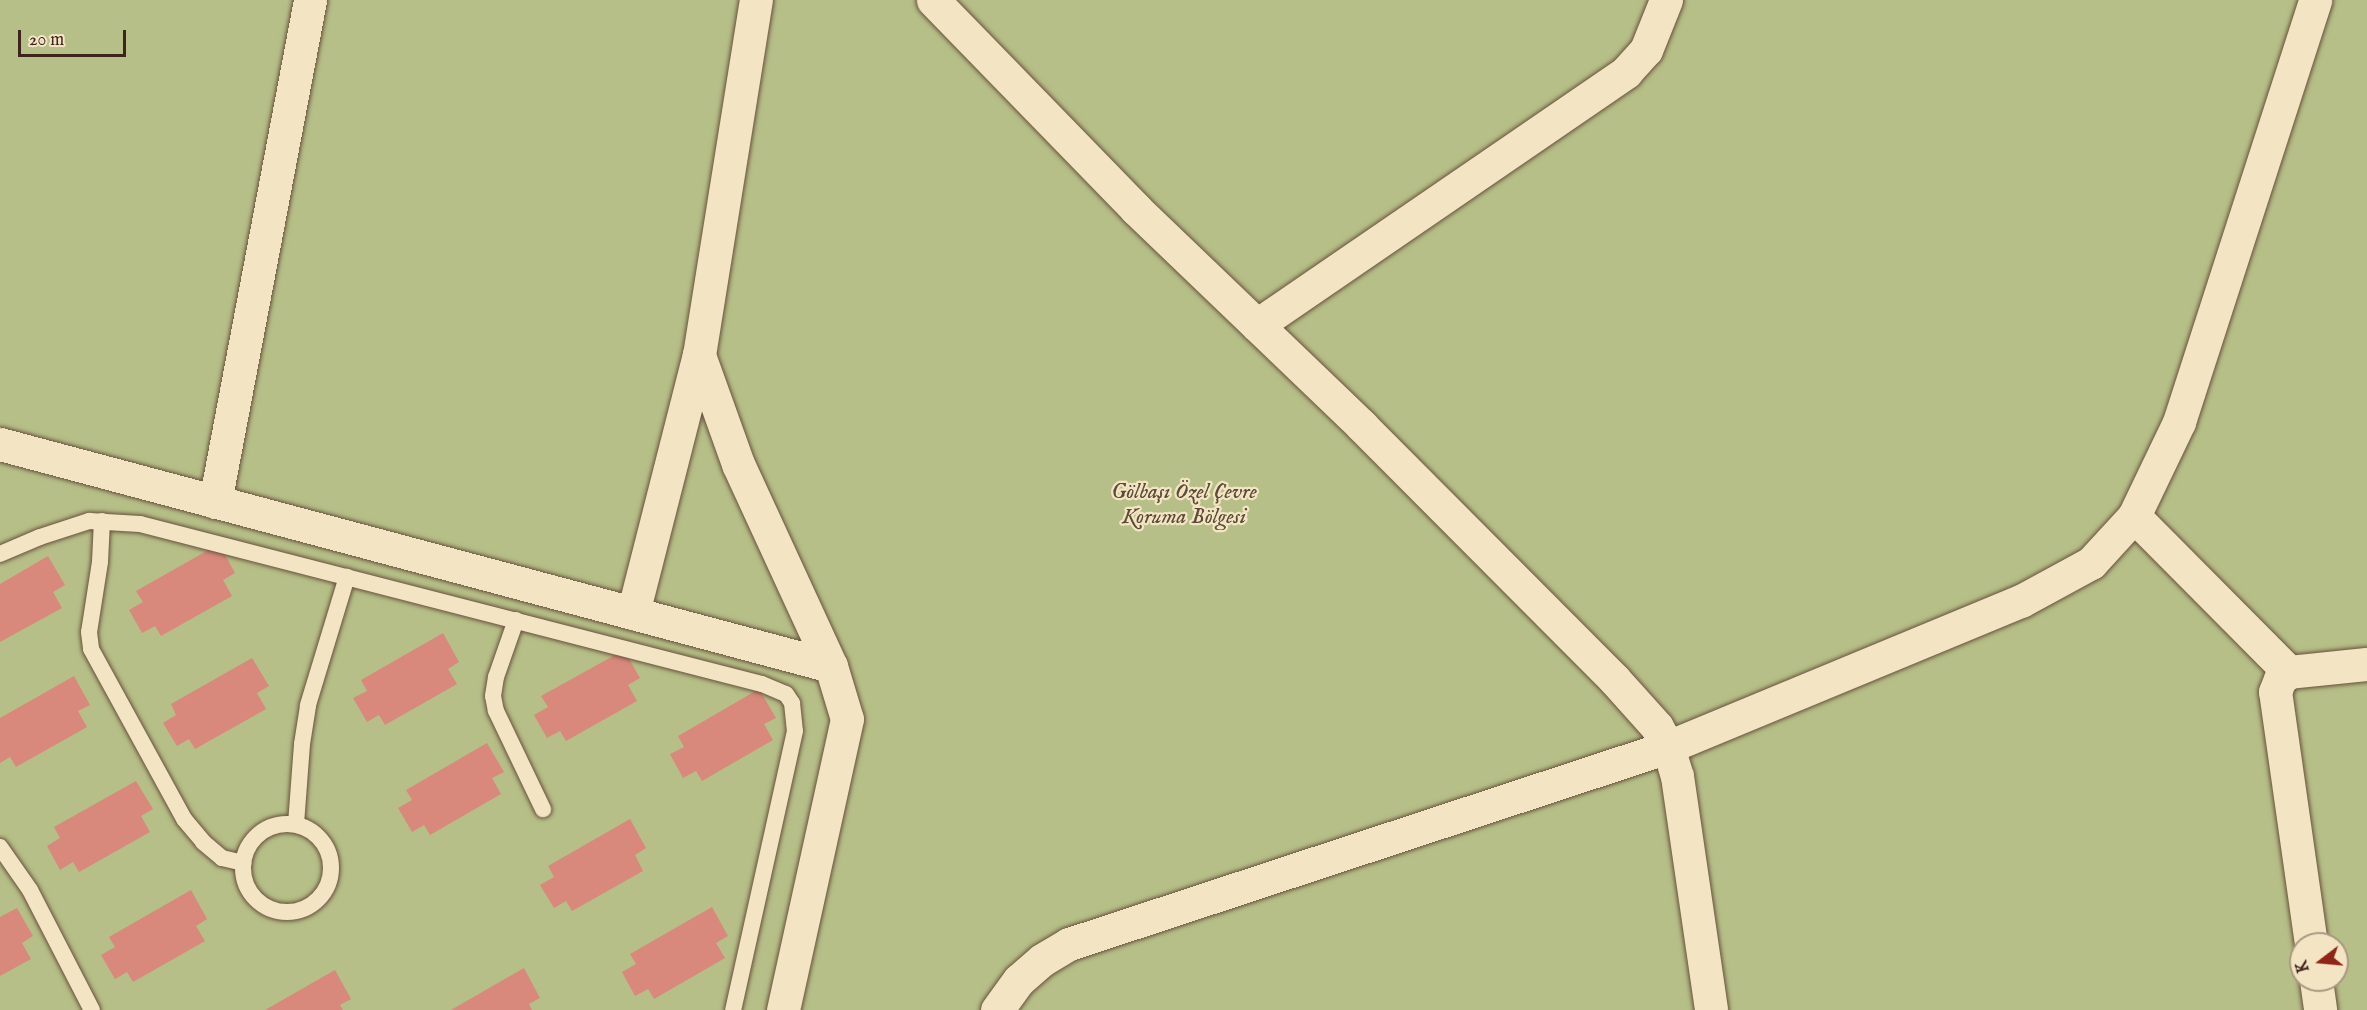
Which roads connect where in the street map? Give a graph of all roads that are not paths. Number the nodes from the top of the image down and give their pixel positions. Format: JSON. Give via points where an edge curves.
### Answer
{"nodes":[{"id":1,"x":310,"y":0,"type":"edge"},
{"id":2,"x":756,"y":0,"type":"edge"},
{"id":3,"x":933,"y":0,"type":"edge"},
{"id":4,"x":1666,"y":0,"type":"edge"},
{"id":5,"x":2314,"y":0,"type":"edge"},
{"id":6,"x":1257,"y":325,"type":"junction"},
{"id":7,"x":699,"y":356,"type":"junction"},
{"id":8,"x":0,"y":444,"type":"edge"},
{"id":9,"x":215,"y":502,"type":"junction"},
{"id":10,"x":2134,"y":516,"type":"junction"},
{"id":11,"x":102,"y":520,"type":"junction"},
{"id":12,"x":0,"y":554,"type":"edge"},
{"id":13,"x":347,"y":577,"type":"junction"},
{"id":14,"x":633,"y":613,"type":"junction"},
{"id":15,"x":516,"y":620,"type":"junction"},
{"id":16,"x":2367,"y":664,"type":"edge"},
{"id":17,"x":831,"y":666,"type":"junction"},
{"id":18,"x":2289,"y":672,"type":"junction"},
{"id":19,"x":1668,"y":747,"type":"junction"},
{"id":20,"x":543,"y":809,"type":"dead end"},
{"id":21,"x":296,"y":824,"type":"junction"},
{"id":22,"x":0,"y":847,"type":"edge"},
{"id":23,"x":243,"y":864,"type":"junction"},
{"id":24,"x":2309,"y":932,"type":"edge"},
{"id":25,"x":2318,"y":992,"type":"edge"},
{"id":26,"x":92,"y":1010,"type":"edge"},
{"id":27,"x":733,"y":1010,"type":"edge"},
{"id":28,"x":783,"y":1010,"type":"edge"},
{"id":29,"x":997,"y":1010,"type":"edge"},
{"id":30,"x":1711,"y":1010,"type":"edge"},
{"id":31,"x":2320,"y":1010,"type":"edge"}],
"edges":[{"from":1,"to":9,"type":"street"},
{"from":2,"to":7,"type":"street"},
{"from":3,"to":6,"type":"street","via":[[1136,209]]},
{"from":4,"to":6,"type":"street","via":[[1646,50],[1626,72]]},
{"from":5,"to":10,"type":"street","via":[[2179,422]]},
{"from":6,"to":19,"type":"street","via":[[1614,679],[1657,727]]},
{"from":7,"to":14,"type":"street"},
{"from":7,"to":17,"type":"street","via":[[738,464]]},
{"from":8,"to":9,"type":"street"},
{"from":9,"to":14,"type":"street"},
{"from":10,"to":18,"type":"street"},
{"from":10,"to":19,"type":"street","via":[[2091,563],[2021,602]]},
{"from":11,"to":12,"type":"lane","via":[[73,525]]},
{"from":11,"to":13,"type":"lane","via":[[140,524]]},
{"from":11,"to":23,"type":"lane","via":[[89,632],[91,648],[184,819],[222,858]]},
{"from":13,"to":15,"type":"lane"},
{"from":13,"to":21,"type":"lane","via":[[308,705]]},
{"from":14,"to":17,"type":"street"},
{"from":15,"to":20,"type":"lane","via":[[493,696],[496,711]]},
{"from":15,"to":27,"type":"lane","via":[[762,684],[786,694],[792,703],[795,731]]},
{"from":16,"to":18,"type":"street"},
{"from":17,"to":28,"type":"street","via":[[847,719]]},
{"from":18,"to":24,"type":"street","via":[[2280,679],[2275,692]]},
{"from":19,"to":29,"type":"street","via":[[1069,944],[1019,980]]},
{"from":19,"to":30,"type":"street","via":[[1677,776]]},
{"from":21,"to":23,"type":"lane","via":[[278,824],[261,832],[249,845]]},
{"from":21,"to":23,"type":"lane","via":[[313,832],[326,845],[332,863],[330,882],[321,898],[306,909],[288,913],[269,909],[254,898],[245,882]]},
{"from":22,"to":26,"type":"lane","via":[[30,890]]},
{"from":25,"to":31,"type":"street"}]}
